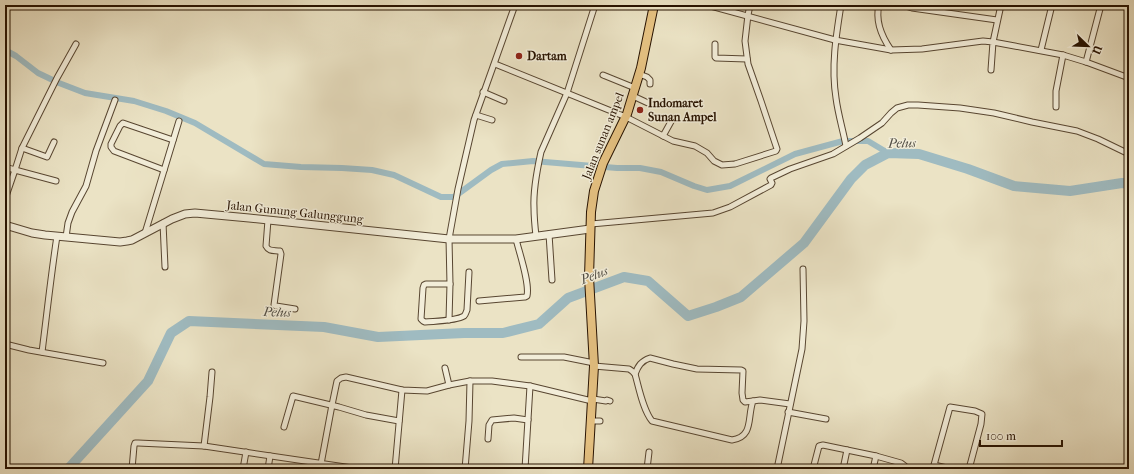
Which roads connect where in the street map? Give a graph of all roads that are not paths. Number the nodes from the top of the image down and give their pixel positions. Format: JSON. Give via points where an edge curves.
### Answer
{"nodes":[{"id":1,"x":515,"y":5,"type":"edge"},
{"id":2,"x":595,"y":5,"type":"edge"},
{"id":3,"x":654,"y":5,"type":"edge"},
{"id":4,"x":707,"y":5,"type":"edge"},
{"id":5,"x":750,"y":5,"type":"edge"},
{"id":6,"x":841,"y":5,"type":"edge"},
{"id":7,"x":879,"y":5,"type":"edge"},
{"id":8,"x":902,"y":5,"type":"edge"},
{"id":9,"x":1001,"y":5,"type":"edge"},
{"id":10,"x":1052,"y":5,"type":"edge"},
{"id":11,"x":1101,"y":5,"type":"edge"},
{"id":12,"x":748,"y":15,"type":"junction"},
{"id":13,"x":997,"y":20,"type":"junction"},
{"id":14,"x":835,"y":40,"type":"junction"},
{"id":15,"x":993,"y":42,"type":"junction"},
{"id":16,"x":76,"y":44,"type":"dead end"},
{"id":17,"x":715,"y":44,"type":"dead end"},
{"id":18,"x":891,"y":50,"type":"junction"},
{"id":19,"x":1041,"y":50,"type":"junction"},
{"id":20,"x":1063,"y":54,"type":"junction"},
{"id":21,"x":747,"y":59,"type":"junction"},
{"id":22,"x":1086,"y":62,"type":"junction"},
{"id":23,"x":495,"y":64,"type":"junction"},
{"id":24,"x":991,"y":70,"type":"dead end"},
{"id":25,"x":639,"y":74,"type":"junction"},
{"id":26,"x":603,"y":76,"type":"dead end"},
{"id":27,"x":1129,"y":78,"type":"edge"},
{"id":28,"x":650,"y":84,"type":"dead end"},
{"id":29,"x":483,"y":92,"type":"junction"},
{"id":30,"x":634,"y":92,"type":"junction"},
{"id":31,"x":567,"y":93,"type":"junction"},
{"id":32,"x":115,"y":100,"type":"dead end"},
{"id":33,"x":504,"y":101,"type":"dead end"},
{"id":34,"x":648,"y":103,"type":"dead end"},
{"id":35,"x":1056,"y":107,"type":"dead end"},
{"id":36,"x":476,"y":115,"type":"junction"},
{"id":37,"x":626,"y":117,"type":"junction"},
{"id":38,"x":673,"y":118,"type":"dead end"},
{"id":39,"x":492,"y":120,"type":"dead end"},
{"id":40,"x":179,"y":121,"type":"dead end"},
{"id":41,"x":663,"y":136,"type":"junction"},
{"id":42,"x":173,"y":140,"type":"junction"},
{"id":43,"x":54,"y":142,"type":"dead end"},
{"id":44,"x":846,"y":146,"type":"junction"},
{"id":45,"x":22,"y":148,"type":"junction"},
{"id":46,"x":1129,"y":154,"type":"edge"},
{"id":47,"x":5,"y":168,"type":"edge"},
{"id":48,"x":15,"y":170,"type":"junction"},
{"id":49,"x":164,"y":170,"type":"junction"},
{"id":50,"x":56,"y":182,"type":"dead end"},
{"id":51,"x":5,"y":199,"type":"edge"},
{"id":52,"x":268,"y":220,"type":"junction"},
{"id":53,"x":163,"y":223,"type":"junction"},
{"id":54,"x":5,"y":224,"type":"edge"},
{"id":55,"x":591,"y":227,"type":"junction"},
{"id":56,"x":145,"y":233,"type":"junction"},
{"id":57,"x":549,"y":234,"type":"junction"},
{"id":58,"x":57,"y":236,"type":"junction"},
{"id":59,"x":536,"y":236,"type":"junction"},
{"id":60,"x":66,"y":237,"type":"junction"},
{"id":61,"x":449,"y":239,"type":"junction"},
{"id":62,"x":516,"y":239,"type":"junction"},
{"id":63,"x":165,"y":267,"type":"dead end"},
{"id":64,"x":803,"y":269,"type":"dead end"},
{"id":65,"x":469,"y":272,"type":"dead end"},
{"id":66,"x":552,"y":280,"type":"dead end"},
{"id":67,"x":450,"y":284,"type":"junction"},
{"id":68,"x":479,"y":301,"type":"dead end"},
{"id":69,"x":295,"y":309,"type":"dead end"},
{"id":70,"x":449,"y":320,"type":"junction"},
{"id":71,"x":5,"y":344,"type":"edge"},
{"id":72,"x":42,"y":352,"type":"junction"},
{"id":73,"x":521,"y":356,"type":"dead end"},
{"id":74,"x":103,"y":362,"type":"dead end"},
{"id":75,"x":594,"y":365,"type":"junction"},
{"id":76,"x":445,"y":368,"type":"dead end"},
{"id":77,"x":212,"y":372,"type":"dead end"},
{"id":78,"x":635,"y":374,"type":"junction"},
{"id":79,"x":470,"y":381,"type":"junction"},
{"id":80,"x":449,"y":385,"type":"junction"},
{"id":81,"x":530,"y":386,"type":"junction"},
{"id":82,"x":402,"y":390,"type":"junction"},
{"id":83,"x":592,"y":400,"type":"junction"},
{"id":84,"x":610,"y":401,"type":"dead end"},
{"id":85,"x":753,"y":401,"type":"junction"},
{"id":86,"x":790,"y":404,"type":"junction"},
{"id":87,"x":332,"y":405,"type":"junction"},
{"id":88,"x":788,"y":412,"type":"junction"},
{"id":89,"x":826,"y":419,"type":"dead end"},
{"id":90,"x":399,"y":420,"type":"junction"},
{"id":91,"x":528,"y":420,"type":"junction"},
{"id":92,"x":591,"y":420,"type":"junction"},
{"id":93,"x":600,"y":421,"type":"dead end"},
{"id":94,"x":284,"y":427,"type":"dead end"},
{"id":95,"x":488,"y":439,"type":"dead end"},
{"id":96,"x":204,"y":446,"type":"junction"},
{"id":97,"x":847,"y":450,"type":"junction"},
{"id":98,"x":246,"y":452,"type":"junction"},
{"id":99,"x":649,"y":452,"type":"dead end"},
{"id":100,"x":270,"y":456,"type":"junction"},
{"id":101,"x":876,"y":456,"type":"junction"},
{"id":102,"x":320,"y":464,"type":"junction"},
{"id":103,"x":336,"y":467,"type":"edge"},
{"id":104,"x":934,"y":467,"type":"edge"},
{"id":105,"x":134,"y":469,"type":"edge"},
{"id":106,"x":243,"y":469,"type":"edge"},
{"id":107,"x":268,"y":469,"type":"edge"},
{"id":108,"x":359,"y":469,"type":"edge"},
{"id":109,"x":395,"y":469,"type":"edge"},
{"id":110,"x":465,"y":469,"type":"edge"},
{"id":111,"x":525,"y":469,"type":"edge"},
{"id":112,"x":588,"y":469,"type":"edge"},
{"id":113,"x":647,"y":469,"type":"edge"},
{"id":114,"x":777,"y":469,"type":"edge"},
{"id":115,"x":813,"y":469,"type":"edge"},
{"id":116,"x":843,"y":469,"type":"edge"},
{"id":117,"x":873,"y":469,"type":"edge"},
{"id":118,"x":904,"y":469,"type":"edge"},
{"id":119,"x":951,"y":469,"type":"edge"},
{"id":120,"x":969,"y":469,"type":"edge"}],
"edges":[{"from":1,"to":23,"type":"street"},
{"from":2,"to":31,"type":"street"},
{"from":3,"to":25,"type":"main road","name":"Jalan sunan ampel"},
{"from":4,"to":12,"type":"street"},
{"from":5,"to":12,"type":"street"},
{"from":6,"to":14,"type":"street"},
{"from":7,"to":18,"type":"street","via":[[877,16],[881,32]]},
{"from":8,"to":13,"type":"street"},
{"from":9,"to":13,"type":"street"},
{"from":10,"to":19,"type":"street"},
{"from":11,"to":22,"type":"street"},
{"from":12,"to":14,"type":"street"},
{"from":12,"to":21,"type":"street","via":[[745,41]]},
{"from":13,"to":15,"type":"street"},
{"from":14,"to":18,"type":"street"},
{"from":14,"to":44,"type":"street","via":[[836,97]]},
{"from":15,"to":18,"type":"street"},
{"from":15,"to":19,"type":"street"},
{"from":15,"to":24,"type":"street"},
{"from":16,"to":45,"type":"street"},
{"from":17,"to":21,"type":"street","via":[[716,58]]},
{"from":19,"to":20,"type":"street"},
{"from":20,"to":22,"type":"street"},
{"from":20,"to":35,"type":"street","via":[[1056,91]]},
{"from":21,"to":41,"type":"street","via":[[776,151],[735,164],[722,165],[695,146],[672,141]]},
{"from":22,"to":27,"type":"street"},
{"from":23,"to":29,"type":"street"},
{"from":23,"to":31,"type":"street"},
{"from":25,"to":28,"type":"street","via":[[647,77]]},
{"from":25,"to":30,"type":"main road","name":"Jalan sunan ampel"},
{"from":26,"to":30,"type":"street"},
{"from":29,"to":33,"type":"street"},
{"from":29,"to":36,"type":"street"},
{"from":30,"to":34,"type":"street"},
{"from":30,"to":37,"type":"main road","name":"Jalan sunan ampel"},
{"from":31,"to":37,"type":"street"},
{"from":31,"to":59,"type":"street","via":[[541,152],[534,207]]},
{"from":32,"to":60,"type":"street","via":[[86,186],[70,218]]},
{"from":36,"to":39,"type":"street"},
{"from":36,"to":61,"type":"street"},
{"from":37,"to":41,"type":"street"},
{"from":37,"to":55,"type":"main road","name":"Jalan sunan ampel","via":[[599,174],[594,191]]},
{"from":38,"to":41,"type":"street"},
{"from":40,"to":42,"type":"street"},
{"from":42,"to":49,"type":"street"},
{"from":42,"to":49,"type":"street","via":[[123,124],[111,144],[114,151]]},
{"from":43,"to":45,"type":"street","via":[[47,157]]},
{"from":44,"to":46,"type":"street","via":[[882,123],[897,108],[918,105],[994,112],[1077,131]]},
{"from":44,"to":55,"type":"street","via":[[833,154],[771,178],[771,185],[716,212]]},
{"from":45,"to":48,"type":"street"},
{"from":47,"to":48,"type":"street"},
{"from":48,"to":50,"type":"street"},
{"from":48,"to":51,"type":"street"},
{"from":49,"to":56,"type":"street"},
{"from":52,"to":53,"type":"street","name":"Jalan Gunung Galunggung","via":[[195,213],[185,214]]},
{"from":52,"to":61,"type":"street","name":"Jalan Gunung Galunggung"},
{"from":52,"to":69,"type":"street","via":[[266,246],[270,250],[280,251],[281,254],[274,305]]},
{"from":53,"to":56,"type":"street","name":"Jalan Gunung Galunggung"},
{"from":53,"to":63,"type":"street"},
{"from":54,"to":58,"type":"street","name":"Jalan Gunung Galunggung","via":[[32,233]]},
{"from":55,"to":57,"type":"street","name":"Jalan Gunung Galunggung"},
{"from":55,"to":75,"type":"main road","name":"Jalan sunan ampel","via":[[589,277]]},
{"from":56,"to":60,"type":"street","name":"Jalan Gunung Galunggung","via":[[127,241]]},
{"from":57,"to":59,"type":"street","name":"Jalan Gunung Galunggung"},
{"from":57,"to":66,"type":"street"},
{"from":58,"to":60,"type":"street","name":"Jalan Gunung Galunggung"},
{"from":58,"to":72,"type":"street"},
{"from":59,"to":62,"type":"street","name":"Jalan Gunung Galunggung"},
{"from":61,"to":62,"type":"street","name":"Jalan Gunung Galunggung"},
{"from":61,"to":67,"type":"street"},
{"from":62,"to":68,"type":"street","via":[[526,280],[527,296]]},
{"from":64,"to":86,"type":"street","via":[[803,336]]},
{"from":65,"to":70,"type":"street","via":[[467,310],[463,316]]},
{"from":67,"to":70,"type":"street"},
{"from":67,"to":70,"type":"street","via":[[424,285],[422,319],[425,322]]},
{"from":71,"to":72,"type":"street"},
{"from":72,"to":74,"type":"street"},
{"from":73,"to":75,"type":"street","via":[[564,357]]},
{"from":75,"to":78,"type":"street","via":[[629,369]]},
{"from":75,"to":83,"type":"main road","name":"Jalan sunan ampel"},
{"from":76,"to":80,"type":"street"},
{"from":77,"to":96,"type":"street"},
{"from":78,"to":85,"type":"street","via":[[642,362],[650,358],[697,369],[741,370],[743,400]]},
{"from":78,"to":85,"type":"street","via":[[643,402],[652,421],[732,440],[743,437],[747,431]]},
{"from":79,"to":80,"type":"street"},
{"from":79,"to":81,"type":"street"},
{"from":79,"to":110,"type":"street"},
{"from":80,"to":82,"type":"street","via":[[427,391]]},
{"from":81,"to":83,"type":"street"},
{"from":81,"to":91,"type":"street"},
{"from":82,"to":87,"type":"street","via":[[341,378],[337,381]]},
{"from":82,"to":90,"type":"street"},
{"from":83,"to":84,"type":"street"},
{"from":83,"to":92,"type":"main road","name":"Jalan sunan ampel"},
{"from":85,"to":86,"type":"street"},
{"from":86,"to":88,"type":"street"},
{"from":87,"to":90,"type":"street","via":[[366,415]]},
{"from":87,"to":94,"type":"street","via":[[293,396]]},
{"from":87,"to":102,"type":"street"},
{"from":88,"to":89,"type":"street"},
{"from":88,"to":114,"type":"street"},
{"from":90,"to":109,"type":"street"},
{"from":91,"to":95,"type":"street","via":[[492,420],[489,424]]},
{"from":91,"to":111,"type":"street"},
{"from":92,"to":93,"type":"street"},
{"from":92,"to":112,"type":"main road","name":"Jalan sunan ampel"},
{"from":96,"to":98,"type":"street"},
{"from":96,"to":105,"type":"street","via":[[135,443]]},
{"from":97,"to":101,"type":"street"},
{"from":97,"to":115,"type":"street","via":[[820,445]]},
{"from":97,"to":116,"type":"street"},
{"from":98,"to":100,"type":"street"},
{"from":98,"to":106,"type":"street"},
{"from":99,"to":113,"type":"street"},
{"from":100,"to":102,"type":"street"},
{"from":100,"to":107,"type":"street"},
{"from":101,"to":117,"type":"street"},
{"from":101,"to":118,"type":"street","via":[[901,463],[905,466]]},
{"from":102,"to":103,"type":"street"},
{"from":103,"to":108,"type":"street"},
{"from":104,"to":119,"type":"street"},
{"from":104,"to":120,"type":"street","via":[[950,407],[982,414]]}]}
